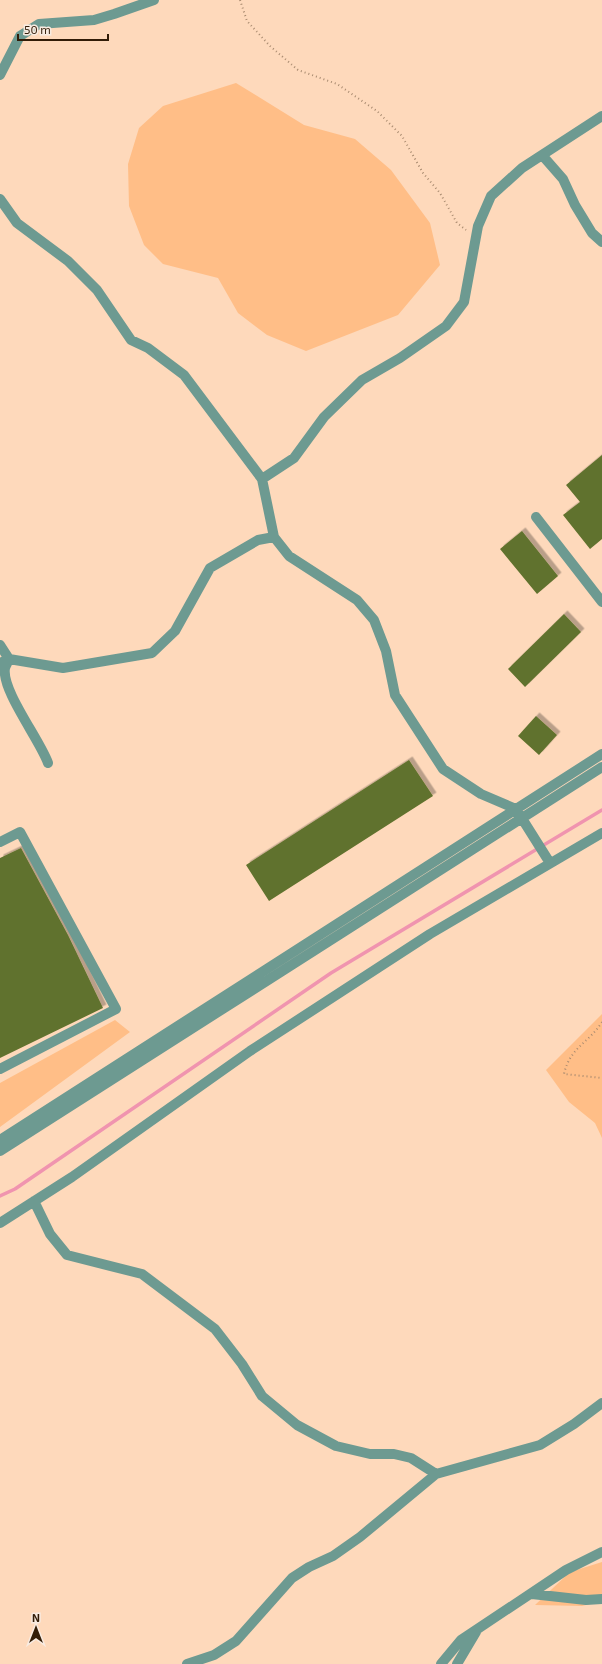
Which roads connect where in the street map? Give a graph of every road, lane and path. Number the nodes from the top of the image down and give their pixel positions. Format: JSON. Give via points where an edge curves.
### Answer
{"nodes":[{"id":1,"x":154,"y":0,"type":"edge"},
{"id":2,"x":240,"y":0,"type":"edge"},
{"id":3,"x":0,"y":75,"type":"edge"},
{"id":4,"x":602,"y":116,"type":"edge"},
{"id":5,"x":542,"y":155,"type":"junction"},
{"id":6,"x":0,"y":199,"type":"edge"},
{"id":7,"x":477,"y":231,"type":"junction"},
{"id":8,"x":602,"y":242,"type":"edge"},
{"id":9,"x":262,"y":479,"type":"junction"},
{"id":10,"x":536,"y":517,"type":"dead end"},
{"id":11,"x":274,"y":537,"type":"junction"},
{"id":12,"x":602,"y":602,"type":"edge"},
{"id":13,"x":0,"y":645,"type":"edge"},
{"id":14,"x":5,"y":661,"type":"edge"},
{"id":15,"x":602,"y":754,"type":"edge"},
{"id":16,"x":48,"y":763,"type":"dead end"},
{"id":17,"x":602,"y":767,"type":"edge"},
{"id":18,"x":516,"y":809,"type":"junction"},
{"id":19,"x":521,"y":818,"type":"junction"},
{"id":20,"x":602,"y":833,"type":"edge"},
{"id":21,"x":0,"y":842,"type":"edge"},
{"id":22,"x":550,"y":863,"type":"junction"},
{"id":23,"x":602,"y":1022,"type":"edge"},
{"id":24,"x":0,"y":1069,"type":"edge"},
{"id":25,"x":602,"y":1078,"type":"edge"},
{"id":26,"x":0,"y":1140,"type":"edge"},
{"id":27,"x":0,"y":1151,"type":"edge"},
{"id":28,"x":34,"y":1201,"type":"junction"},
{"id":29,"x":0,"y":1222,"type":"edge"},
{"id":30,"x":602,"y":1403,"type":"edge"},
{"id":31,"x":436,"y":1474,"type":"junction"},
{"id":32,"x":602,"y":1552,"type":"edge"},
{"id":33,"x":532,"y":1594,"type":"junction"},
{"id":34,"x":602,"y":1598,"type":"edge"},
{"id":35,"x":477,"y":1630,"type":"junction"},
{"id":36,"x":187,"y":1664,"type":"edge"},
{"id":37,"x":441,"y":1664,"type":"edge"},
{"id":38,"x":457,"y":1664,"type":"edge"}],
"edges":[{"from":1,"to":3,"type":"street","via":[[94,20],[39,24],[20,36]]},
{"from":2,"to":7,"type":"path","via":[[247,21],[270,46],[298,70],[337,84],[390,123],[402,136],[423,173],[440,192],[457,222],[465,230]]},
{"from":4,"to":5,"type":"street"},
{"from":5,"to":7,"type":"street","via":[[522,168],[491,196]]},
{"from":5,"to":8,"type":"street","via":[[563,179],[592,233]]},
{"from":6,"to":9,"type":"street","via":[[17,222],[68,261],[97,290],[131,340],[148,348],[184,375]]},
{"from":7,"to":9,"type":"street","via":[[464,302],[446,326],[400,358],[362,380],[324,417],[294,458]]},
{"from":9,"to":11,"type":"street"},
{"from":10,"to":12,"type":"street"},
{"from":11,"to":14,"type":"street","via":[[258,540],[210,568],[176,631],[152,653],[62,668]]},
{"from":11,"to":18,"type":"street","via":[[289,556],[357,600],[374,620],[386,651],[395,695],[443,769],[481,794]]},
{"from":13,"to":14,"type":"street"},
{"from":14,"to":16,"type":"street","via":[[7,682]]},
{"from":15,"to":18,"type":"street"},
{"from":17,"to":19,"type":"street"},
{"from":18,"to":19,"type":"street"},
{"from":18,"to":26,"type":"street"},
{"from":19,"to":22,"type":"street"},
{"from":19,"to":27,"type":"street"},
{"from":20,"to":22,"type":"street"},
{"from":21,"to":24,"type":"street","via":[[20,832],[116,1009]]},
{"from":22,"to":28,"type":"street","via":[[430,934],[257,1047]]},
{"from":23,"to":25,"type":"path","via":[[567,1062],[564,1074]]},
{"from":28,"to":29,"type":"street"},
{"from":28,"to":31,"type":"street","via":[[50,1234],[67,1256],[142,1274],[215,1328],[262,1396],[297,1425],[336,1446],[370,1454],[394,1454],[411,1458]]},
{"from":30,"to":31,"type":"street","via":[[540,1445]]},
{"from":31,"to":36,"type":"street","via":[[360,1537],[333,1556],[292,1578],[236,1641],[214,1655]]},
{"from":32,"to":33,"type":"street","via":[[566,1570]]},
{"from":33,"to":34,"type":"street","via":[[586,1600]]},
{"from":33,"to":35,"type":"street"},
{"from":35,"to":37,"type":"street","via":[[461,1640]]},
{"from":35,"to":38,"type":"street"}]}
